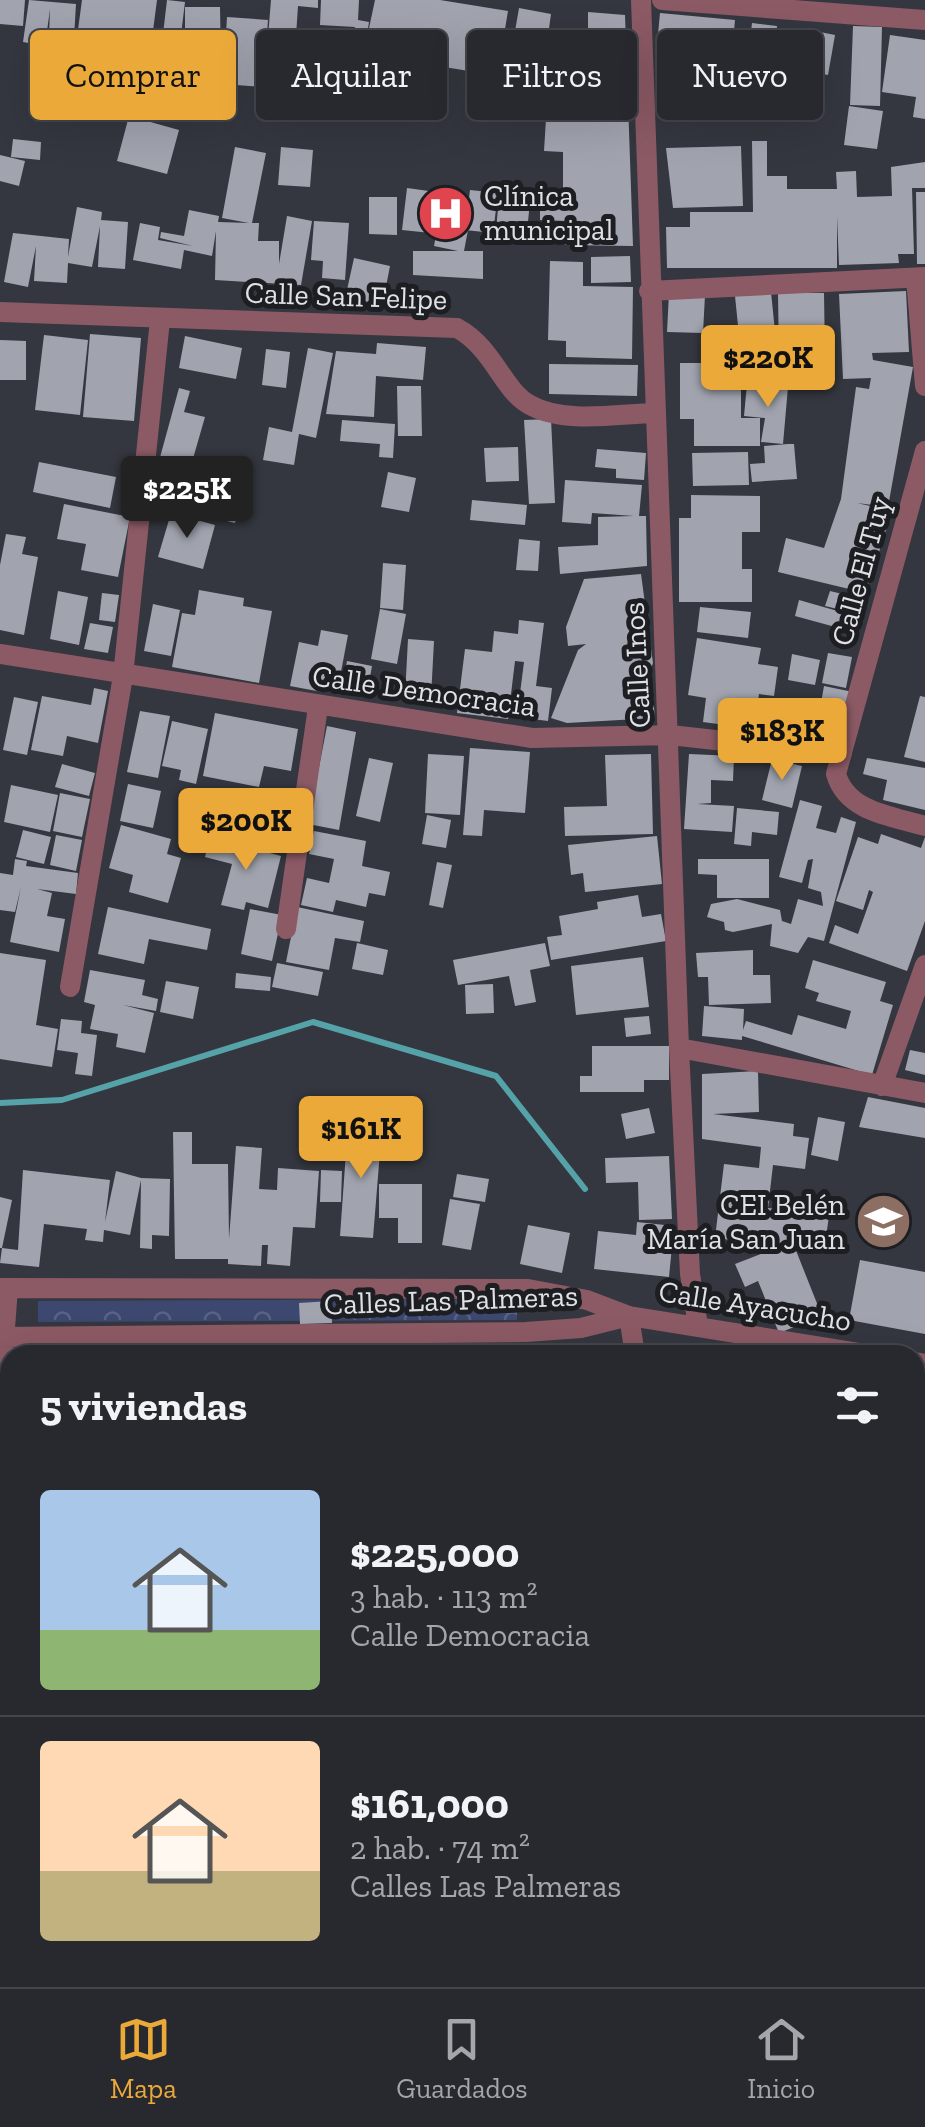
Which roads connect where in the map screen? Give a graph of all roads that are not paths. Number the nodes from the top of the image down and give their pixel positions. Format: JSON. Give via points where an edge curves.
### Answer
{"nodes":[{"id":1,"x":640,"y":0,"type":"edge"},
{"id":2,"x":662,"y":0,"type":"edge"},
{"id":3,"x":925,"y":20,"type":"edge"},
{"id":4,"x":921,"y":278,"type":"edge"},
{"id":5,"x":649,"y":291,"type":"junction"},
{"id":6,"x":0,"y":312,"type":"edge"},
{"id":7,"x":160,"y":320,"type":"junction"},
{"id":8,"x":925,"y":386,"type":"edge"},
{"id":9,"x":654,"y":414,"type":"junction"},
{"id":10,"x":925,"y":451,"type":"edge"},
{"id":11,"x":0,"y":654,"type":"edge"},
{"id":12,"x":123,"y":676,"type":"junction"},
{"id":13,"x":318,"y":706,"type":"junction"},
{"id":14,"x":670,"y":735,"type":"junction"},
{"id":15,"x":842,"y":754,"type":"junction"},
{"id":16,"x":925,"y":826,"type":"edge"},
{"id":17,"x":286,"y":929,"type":"dead end"},
{"id":18,"x":925,"y":965,"type":"edge"},
{"id":19,"x":70,"y":986,"type":"dead end"},
{"id":20,"x":680,"y":1048,"type":"junction"},
{"id":21,"x":882,"y":1086,"type":"junction"},
{"id":22,"x":925,"y":1093,"type":"edge"},
{"id":23,"x":4,"y":1288,"type":"edge"},
{"id":24,"x":629,"y":1316,"type":"junction"},
{"id":25,"x":698,"y":1326,"type":"junction"},
{"id":26,"x":2,"y":1337,"type":"edge"},
{"id":27,"x":633,"y":1345,"type":"edge"},
{"id":28,"x":812,"y":1345,"type":"edge"}],
"edges":[{"from":1,"to":5,"type":"street","name":"Calle Inos"},
{"from":2,"to":3,"type":"street"},
{"from":4,"to":5,"type":"street"},
{"from":4,"to":8,"type":"street"},
{"from":5,"to":9,"type":"street","name":"Calle Inos"},
{"from":6,"to":7,"type":"street","name":"Calle San Felipe"},
{"from":7,"to":9,"type":"street","name":"Calle San Felipe","via":[[457,328],[480,340],[529,405],[570,415]]},
{"from":7,"to":12,"type":"street"},
{"from":9,"to":14,"type":"street","name":"Calle Inos"},
{"from":10,"to":15,"type":"street","name":"Calle El Tuy"},
{"from":11,"to":12,"type":"street","name":"Calle Democracia"},
{"from":12,"to":13,"type":"street","name":"Calle Democracia"},
{"from":12,"to":19,"type":"street"},
{"from":13,"to":14,"type":"street","name":"Calle Democracia","via":[[532,738]]},
{"from":13,"to":17,"type":"street"},
{"from":14,"to":15,"type":"street","name":"Calle Democracia"},
{"from":14,"to":20,"type":"street","name":"Calle Inos"},
{"from":15,"to":16,"type":"street","name":"Calle El Tuy","via":[[836,774],[842,794],[858,806]]},
{"from":18,"to":21,"type":"street"},
{"from":20,"to":21,"type":"street"},
{"from":20,"to":25,"type":"street","name":"Calle Inos"},
{"from":21,"to":22,"type":"street"},
{"from":23,"to":24,"type":"street","name":"Calles Las Palmeras","via":[[528,1288]]},
{"from":23,"to":26,"type":"street"},
{"from":24,"to":25,"type":"street","name":"Calle Ayacucho"},
{"from":24,"to":26,"type":"street","name":"Calles Las Palmeras","via":[[526,1332]]},
{"from":24,"to":27,"type":"street"},
{"from":25,"to":28,"type":"street","name":"Calle Ayacucho"}]}
